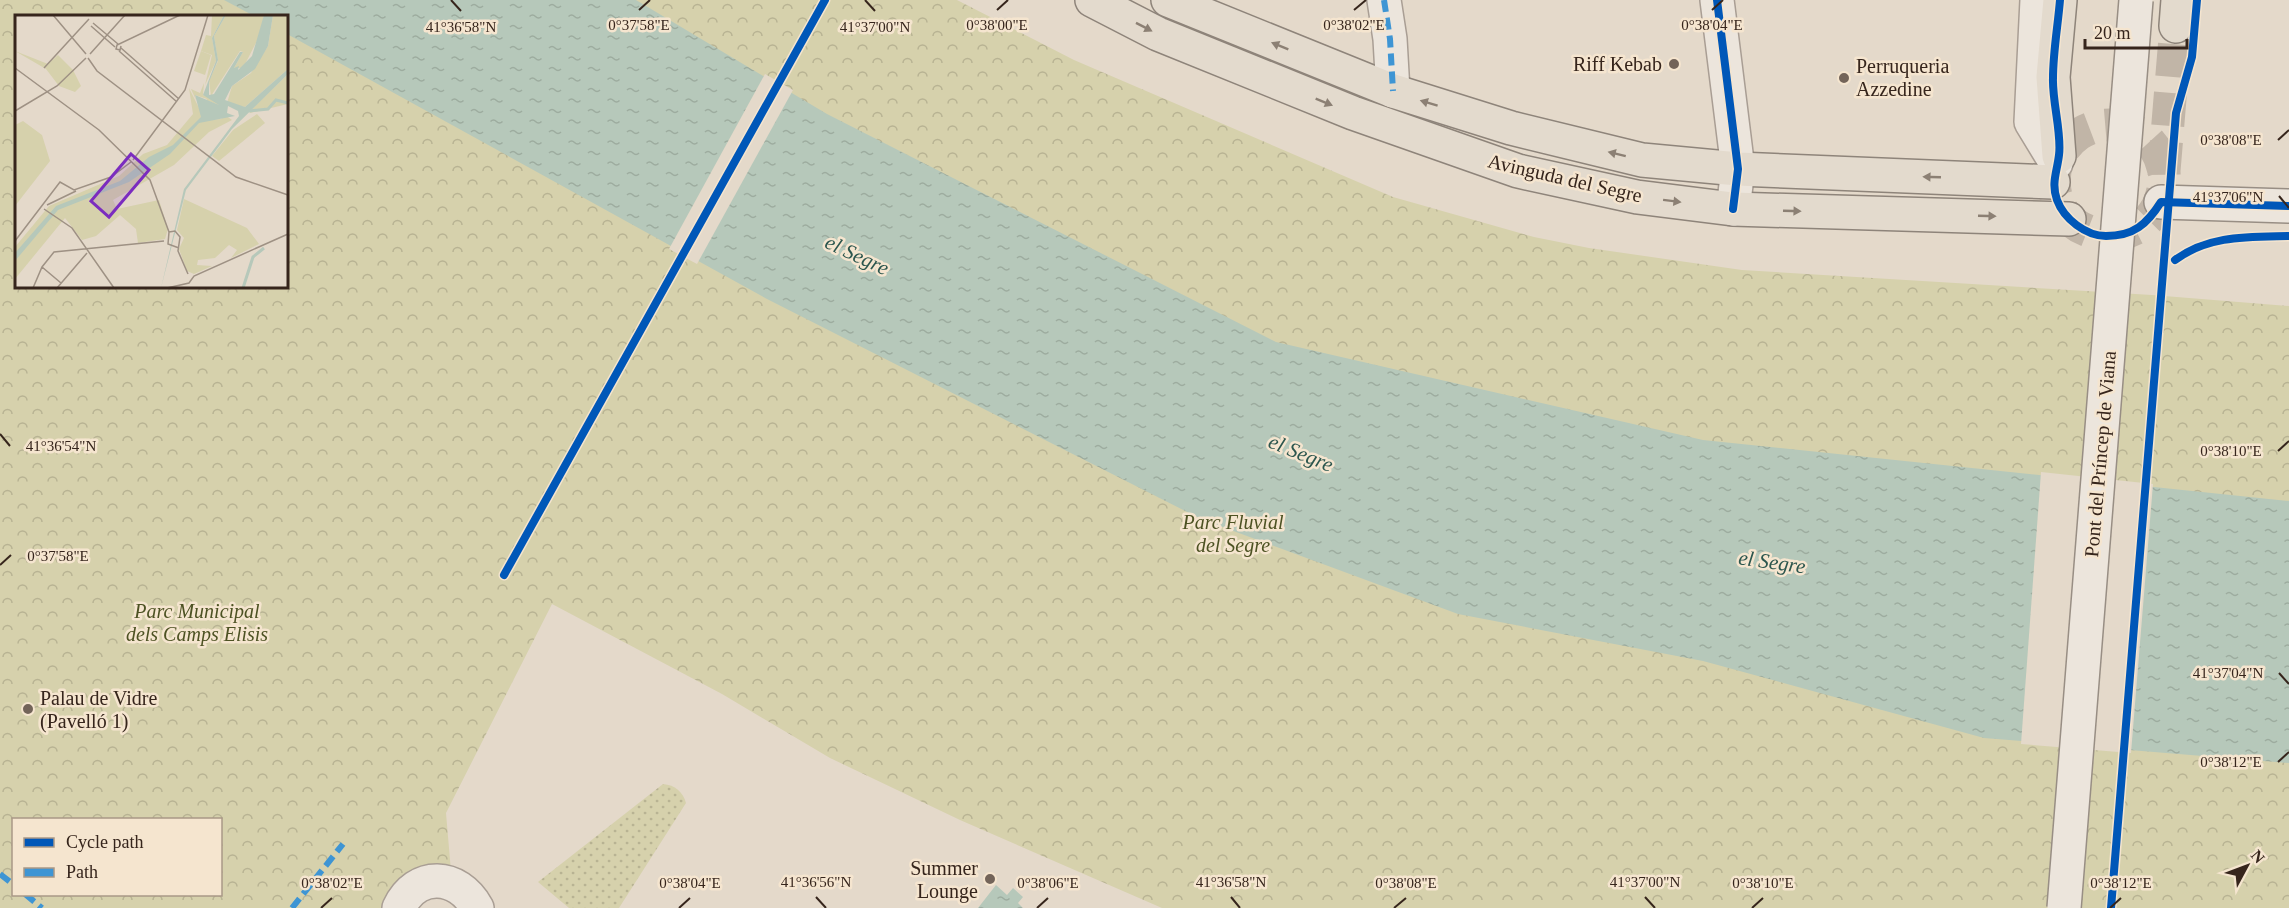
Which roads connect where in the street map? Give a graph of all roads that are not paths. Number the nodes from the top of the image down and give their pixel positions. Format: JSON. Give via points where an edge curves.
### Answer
{"nodes":[{"id":1,"x":1092,"y":0,"type":"edge"},
{"id":2,"x":1168,"y":0,"type":"edge"},
{"id":3,"x":1384,"y":0,"type":"edge"},
{"id":4,"x":1717,"y":0,"type":"edge"},
{"id":5,"x":2037,"y":0,"type":"edge"},
{"id":6,"x":2060,"y":0,"type":"edge"},
{"id":7,"x":2136,"y":0,"type":"edge"},
{"id":8,"x":1393,"y":91,"type":"junction"},
{"id":9,"x":2056,"y":167,"type":"junction"},
{"id":10,"x":1738,"y":168,"type":"junction"},
{"id":11,"x":2161,"y":202,"type":"dead end"},
{"id":12,"x":2289,"y":206,"type":"edge"},
{"id":13,"x":1733,"y":209,"type":"junction"},
{"id":14,"x":2068,"y":219,"type":"dead end"},
{"id":15,"x":399,"y":908,"type":"edge"},
{"id":16,"x":477,"y":908,"type":"edge"},
{"id":17,"x":2064,"y":908,"type":"edge"}],
"edges":[{"from":1,"to":13,"type":"main road","name":"Avinguda del Segre","one_way":true,"via":[[1158,34],[1335,106],[1518,171],[1637,197]]},
{"from":8,"to":2,"type":"main road","name":"Avinguda del Segre","one_way":true},
{"from":3,"to":8,"type":"main road"},
{"from":4,"to":10,"type":"main road"},
{"from":5,"to":9,"type":"main road","via":[[2031,122]]},
{"from":6,"to":9,"type":"main road","via":[[2052,77]]},
{"from":7,"to":17,"type":"main road","name":"Pont del Príncep de Viana","bridge":true},
{"from":10,"to":8,"type":"main road","name":"Avinguda del Segre","one_way":true,"via":[[1642,160],[1511,128]]},
{"from":9,"to":10,"type":"main road","name":"Avinguda del Segre","one_way":true},
{"from":10,"to":13,"type":"main road"},
{"from":11,"to":12,"type":"main road"},
{"from":13,"to":14,"type":"main road","name":"Avinguda del Segre","one_way":true},
{"from":15,"to":16,"type":"main road","via":[[414,888],[438,880],[462,889]]}]}
